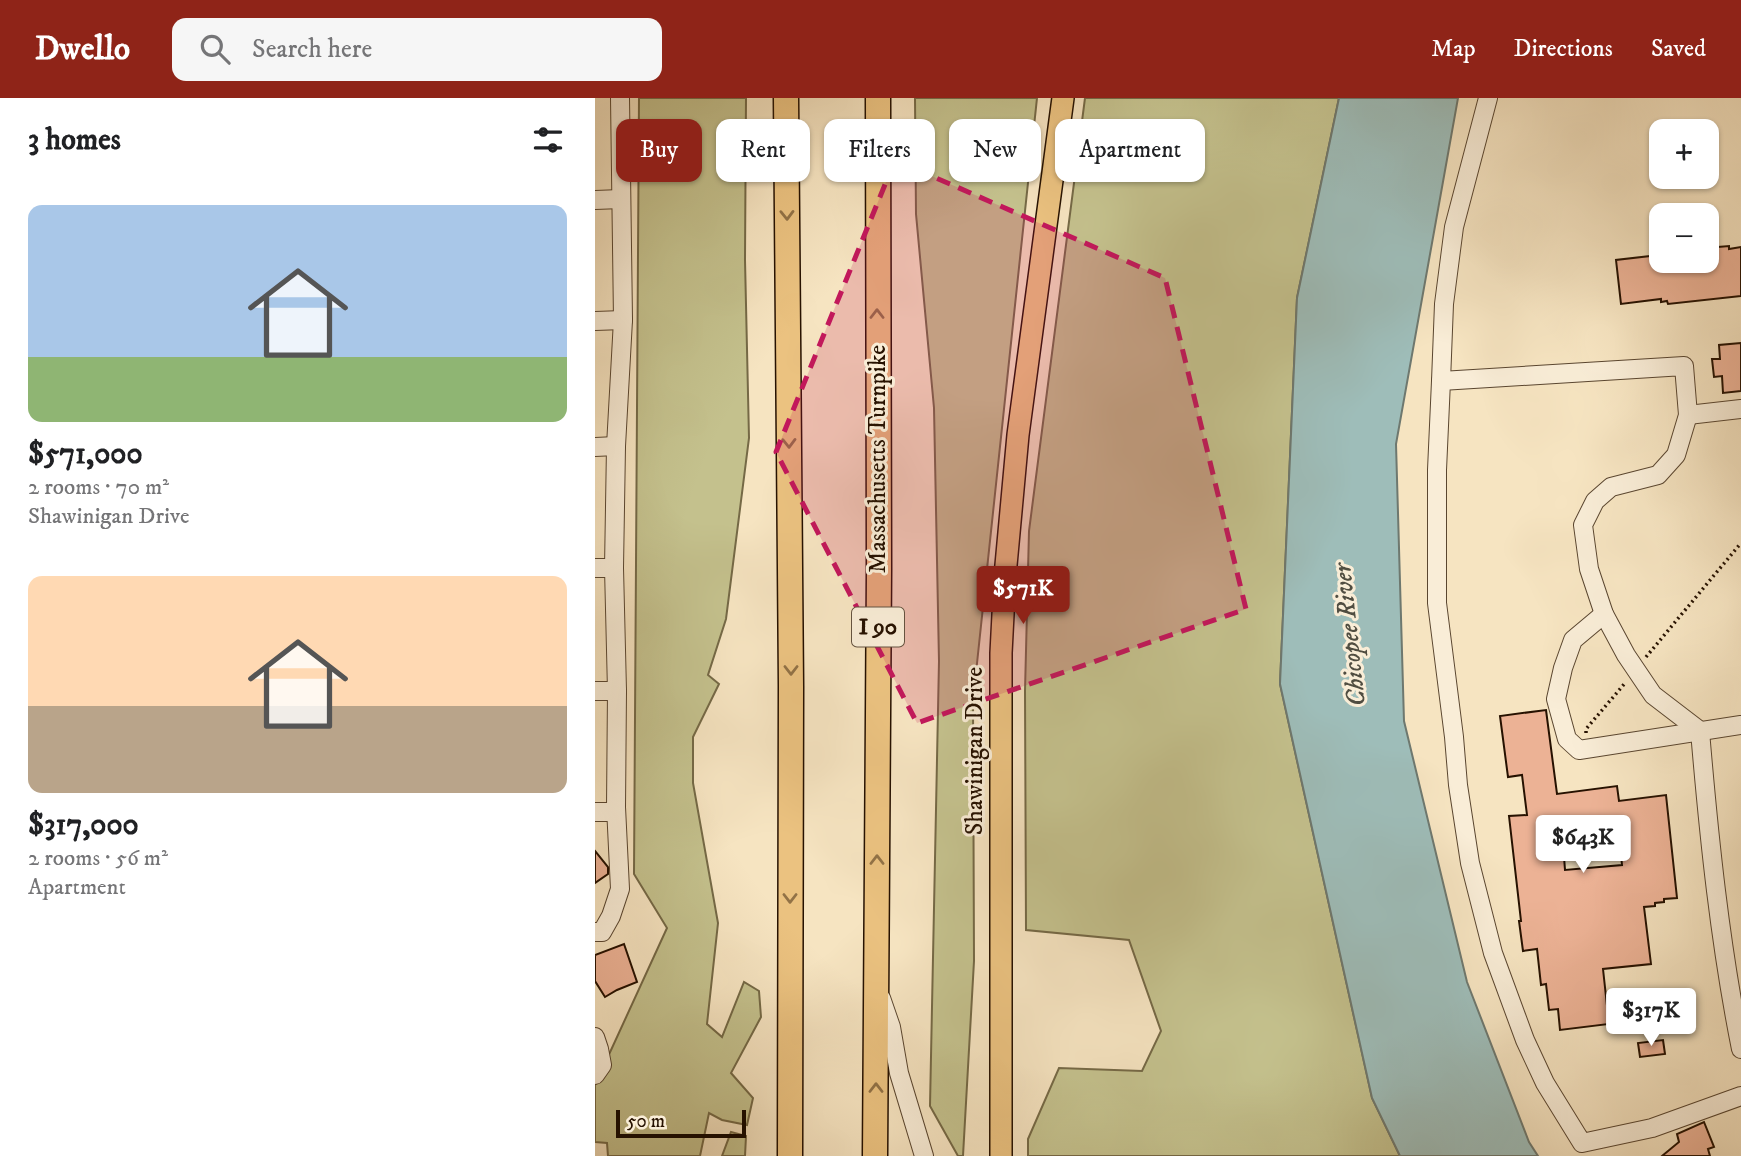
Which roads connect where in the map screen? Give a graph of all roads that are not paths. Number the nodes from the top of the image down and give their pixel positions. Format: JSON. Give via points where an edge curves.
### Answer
{"nodes":[{"id":1,"x":620,"y":98,"type":"edge"},
{"id":2,"x":786,"y":98,"type":"edge"},
{"id":3,"x":878,"y":98,"type":"edge"},
{"id":4,"x":1063,"y":98,"type":"edge"},
{"id":5,"x":1488,"y":98,"type":"edge"},
{"id":6,"x":621,"y":199,"type":"junction"},
{"id":7,"x":595,"y":200,"type":"edge"},
{"id":8,"x":622,"y":320,"type":"junction"},
{"id":9,"x":595,"y":321,"type":"edge"},
{"id":10,"x":1441,"y":381,"type":"junction"},
{"id":11,"x":1741,"y":409,"type":"edge"},
{"id":12,"x":1688,"y":415,"type":"junction"},
{"id":13,"x":617,"y":446,"type":"junction"},
{"id":14,"x":595,"y":447,"type":"edge"},
{"id":15,"x":595,"y":568,"type":"edge"},
{"id":16,"x":614,"y":568,"type":"junction"},
{"id":17,"x":1604,"y":614,"type":"junction"},
{"id":18,"x":595,"y":691,"type":"edge"},
{"id":19,"x":617,"y":691,"type":"junction"},
{"id":20,"x":1741,"y":725,"type":"edge"},
{"id":21,"x":1700,"y":731,"type":"junction"},
{"id":22,"x":595,"y":812,"type":"edge"},
{"id":23,"x":616,"y":812,"type":"junction"},
{"id":24,"x":598,"y":932,"type":"edge"},
{"id":25,"x":877,"y":985,"type":"junction"},
{"id":26,"x":595,"y":1037,"type":"edge"},
{"id":27,"x":1741,"y":1049,"type":"edge"},
{"id":28,"x":595,"y":1075,"type":"edge"},
{"id":29,"x":1741,"y":1096,"type":"edge"},
{"id":30,"x":790,"y":1156,"type":"edge"},
{"id":31,"x":875,"y":1156,"type":"edge"},
{"id":32,"x":924,"y":1156,"type":"edge"},
{"id":33,"x":1001,"y":1156,"type":"edge"}],
"edges":[{"from":1,"to":6,"type":"street"},
{"from":2,"to":30,"type":"highway","one_way":true},
{"from":25,"to":3,"type":"highway","name":"Massachusetts Turnpike","number":"I 90","one_way":true},
{"from":4,"to":33,"type":"main road","name":"Shawinigan Drive","via":[[1018,435],[1005,576]]},
{"from":5,"to":10,"type":"street","via":[[1454,228],[1444,304]]},
{"from":6,"to":7,"type":"street"},
{"from":6,"to":8,"type":"street"},
{"from":8,"to":9,"type":"street"},
{"from":8,"to":13,"type":"street"},
{"from":10,"to":12,"type":"street","via":[[1684,366]]},
{"from":10,"to":29,"type":"street","via":[[1437,603],[1458,785],[1470,863],[1493,953],[1525,1040],[1582,1143],[1652,1128]]},
{"from":11,"to":12,"type":"street"},
{"from":12,"to":17,"type":"street","via":[[1677,455],[1658,475],[1611,487],[1595,501],[1583,525],[1589,569]]},
{"from":13,"to":14,"type":"street"},
{"from":13,"to":16,"type":"street"},
{"from":15,"to":16,"type":"street"},
{"from":16,"to":19,"type":"street"},
{"from":17,"to":21,"type":"street","via":[[1653,695]]},
{"from":17,"to":21,"type":"street","via":[[1573,640],[1563,668],[1556,699],[1567,739],[1579,750]]},
{"from":18,"to":19,"type":"street"},
{"from":19,"to":23,"type":"street"},
{"from":20,"to":21,"type":"street"},
{"from":21,"to":27,"type":"street","via":[[1712,861]]},
{"from":22,"to":23,"type":"street"},
{"from":23,"to":24,"type":"street","via":[[620,889],[611,916]]},
{"from":31,"to":25,"type":"highway","name":"Massachusetts Turnpike","number":"I 90","one_way":true},
{"from":25,"to":32,"type":"street"},
{"from":26,"to":28,"type":"street","via":[[602,1065]]}]}
